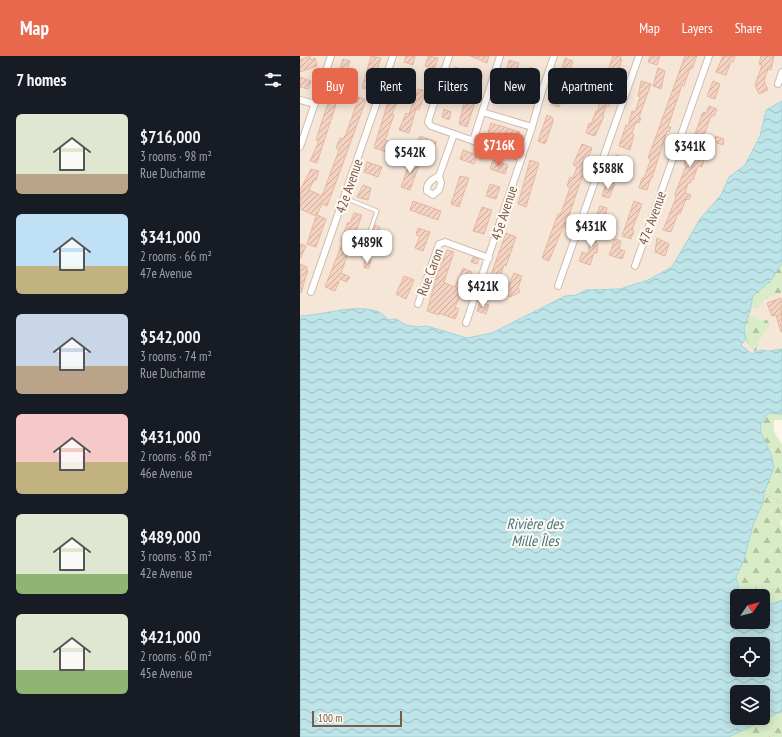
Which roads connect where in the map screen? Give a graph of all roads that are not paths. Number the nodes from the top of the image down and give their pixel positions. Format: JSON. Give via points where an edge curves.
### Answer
{"nodes":[{"id":1,"x":331,"y":56,"type":"edge"},
{"id":2,"x":393,"y":56,"type":"edge"},
{"id":3,"x":449,"y":56,"type":"edge"},
{"id":4,"x":500,"y":56,"type":"edge"},
{"id":5,"x":554,"y":56,"type":"edge"},
{"id":6,"x":639,"y":56,"type":"edge"},
{"id":7,"x":709,"y":56,"type":"edge"},
{"id":8,"x":327,"y":68,"type":"edge"},
{"id":9,"x":782,"y":72,"type":"edge"},
{"id":10,"x":778,"y":84,"type":"dead end"},
{"id":11,"x":300,"y":100,"type":"edge"},
{"id":12,"x":312,"y":103,"type":"edge"},
{"id":13,"x":314,"y":104,"type":"edge"},
{"id":14,"x":482,"y":112,"type":"junction"},
{"id":15,"x":532,"y":127,"type":"junction"},
{"id":16,"x":454,"y":134,"type":"junction"},
{"id":17,"x":473,"y":141,"type":"junction"},
{"id":18,"x":300,"y":147,"type":"edge"},
{"id":19,"x":522,"y":158,"type":"junction"},
{"id":20,"x":439,"y":176,"type":"dead end"},
{"id":21,"x":345,"y":198,"type":"junction"},
{"id":22,"x":364,"y":248,"type":"dead end"},
{"id":23,"x":489,"y":258,"type":"junction"},
{"id":24,"x":635,"y":266,"type":"dead end"},
{"id":25,"x":558,"y":286,"type":"dead end"},
{"id":26,"x":311,"y":292,"type":"dead end"},
{"id":27,"x":418,"y":304,"type":"dead end"},
{"id":28,"x":466,"y":323,"type":"dead end"}],
"edges":[{"from":1,"to":8,"type":"street"},
{"from":2,"to":21,"type":"street","name":"42e Avenue"},
{"from":3,"to":16,"type":"street","via":[[428,122],[431,126]]},
{"from":4,"to":14,"type":"street"},
{"from":5,"to":15,"type":"street","name":"45e Avenue"},
{"from":6,"to":25,"type":"street"},
{"from":7,"to":24,"type":"street","name":"47e Avenue"},
{"from":9,"to":10,"type":"street"},
{"from":11,"to":12,"type":"street"},
{"from":13,"to":18,"type":"street"},
{"from":14,"to":15,"type":"street"},
{"from":14,"to":17,"type":"street"},
{"from":15,"to":19,"type":"street","name":"45e Avenue"},
{"from":16,"to":17,"type":"street"},
{"from":16,"to":20,"type":"street"},
{"from":17,"to":19,"type":"street"},
{"from":19,"to":23,"type":"street","name":"45e Avenue"},
{"from":21,"to":22,"type":"lane","via":[[377,211]]},
{"from":21,"to":26,"type":"street","name":"42e Avenue"},
{"from":23,"to":27,"type":"street","name":"Rue Caron","via":[[445,242],[439,244]]},
{"from":23,"to":28,"type":"street","name":"45e Avenue"}]}
